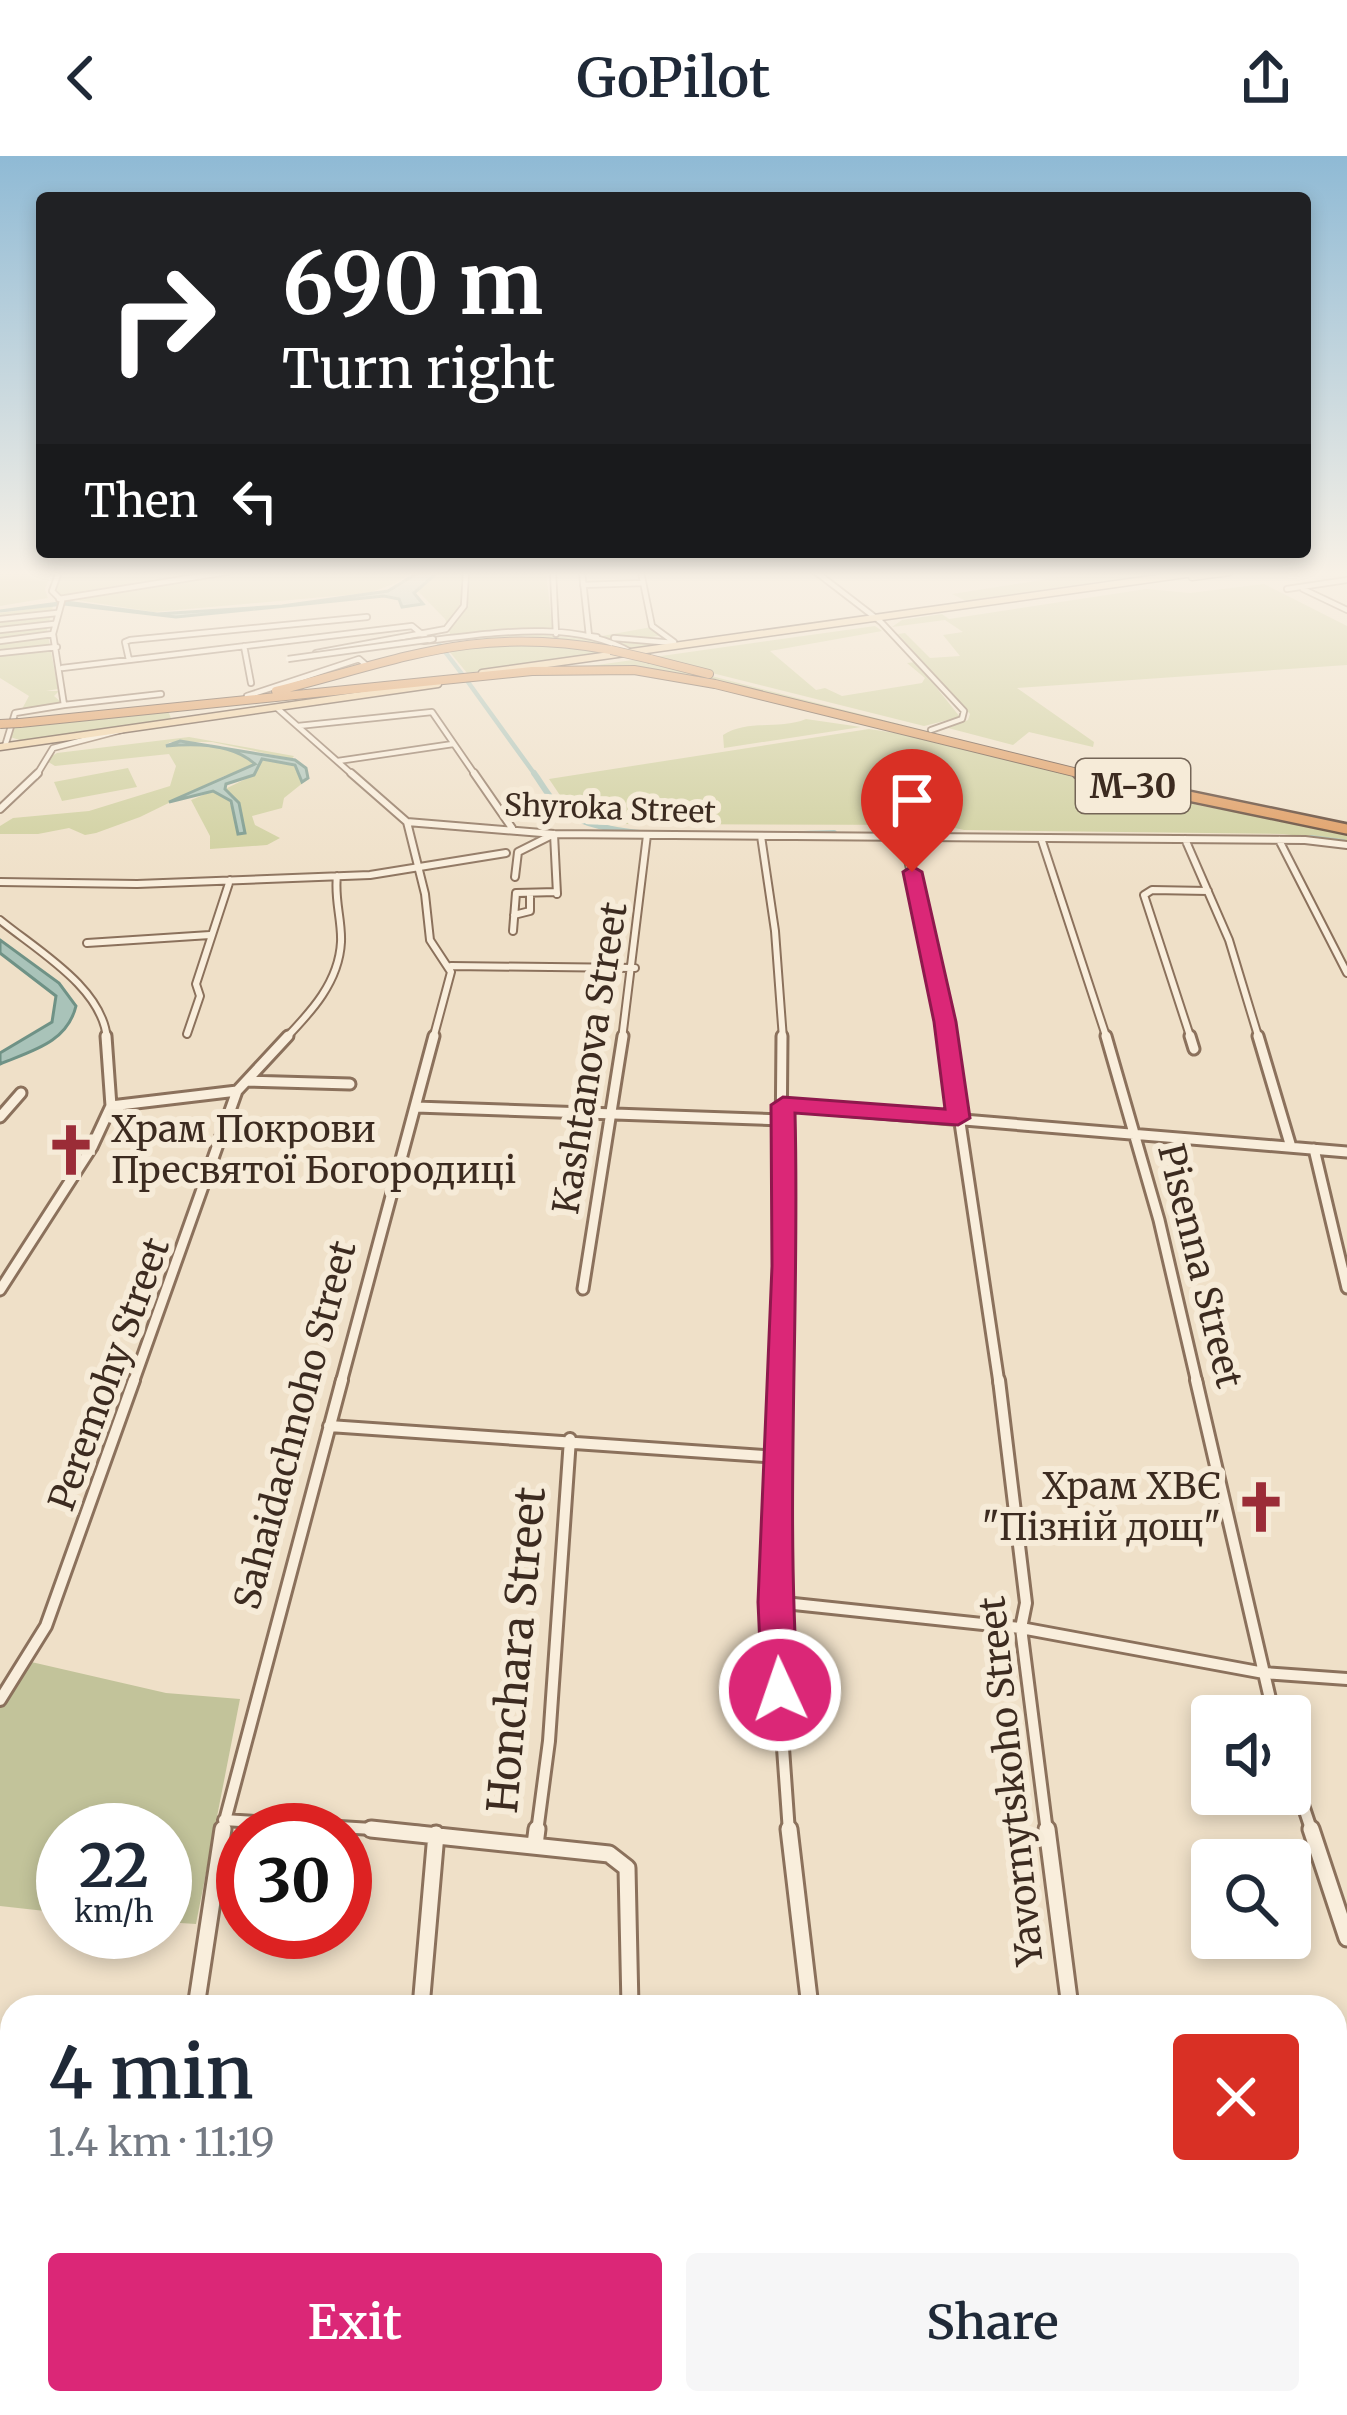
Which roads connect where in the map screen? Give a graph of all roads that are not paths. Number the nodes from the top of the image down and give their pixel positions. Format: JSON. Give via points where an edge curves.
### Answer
{"nodes":[{"id":1,"x":63,"y":677,"type":"edge"},
{"id":2,"x":250,"y":677,"type":"edge"},
{"id":3,"x":318,"y":677,"type":"edge"},
{"id":4,"x":468,"y":677,"type":"edge"},
{"id":5,"x":470,"y":677,"type":"edge"},
{"id":6,"x":679,"y":677,"type":"edge"},
{"id":7,"x":720,"y":677,"type":"edge"},
{"id":8,"x":932,"y":677,"type":"edge"},
{"id":9,"x":464,"y":678,"type":"junction"},
{"id":10,"x":251,"y":682,"type":"dead end"},
{"id":11,"x":160,"y":694,"type":"dead end"},
{"id":12,"x":212,"y":701,"type":"junction"},
{"id":13,"x":64,"y":705,"type":"junction"},
{"id":14,"x":277,"y":708,"type":"junction"},
{"id":15,"x":20,"y":720,"type":"junction"},
{"id":16,"x":0,"y":722,"type":"edge"},
{"id":17,"x":297,"y":726,"type":"junction"},
{"id":18,"x":122,"y":730,"type":"junction"},
{"id":19,"x":926,"y":732,"type":"junction"},
{"id":20,"x":454,"y":744,"type":"junction"},
{"id":21,"x":2,"y":747,"type":"edge"},
{"id":22,"x":338,"y":761,"type":"junction"},
{"id":23,"x":0,"y":809,"type":"edge"},
{"id":24,"x":407,"y":822,"type":"junction"},
{"id":25,"x":1347,"y":827,"type":"edge"},
{"id":26,"x":512,"y":828,"type":"junction"},
{"id":27,"x":554,"y":834,"type":"junction"},
{"id":28,"x":647,"y":835,"type":"junction"},
{"id":29,"x":760,"y":836,"type":"junction"},
{"id":30,"x":903,"y":837,"type":"junction"},
{"id":31,"x":1041,"y":838,"type":"junction"},
{"id":32,"x":1185,"y":839,"type":"junction"},
{"id":33,"x":1279,"y":840,"type":"junction"},
{"id":34,"x":1347,"y":845,"type":"edge"},
{"id":35,"x":506,"y":853,"type":"dead end"},
{"id":36,"x":418,"y":869,"type":"junction"},
{"id":37,"x":337,"y":876,"type":"junction"},
{"id":38,"x":515,"y":878,"type":"dead end"},
{"id":39,"x":230,"y":880,"type":"junction"},
{"id":40,"x":0,"y":882,"type":"edge"},
{"id":41,"x":1208,"y":891,"type":"junction"},
{"id":42,"x":530,"y":893,"type":"junction"},
{"id":43,"x":514,"y":915,"type":"junction"},
{"id":44,"x":0,"y":920,"type":"edge"},
{"id":45,"x":513,"y":932,"type":"dead end"},
{"id":46,"x":210,"y":935,"type":"junction"},
{"id":47,"x":88,"y":943,"type":"dead end"},
{"id":48,"x":451,"y":966,"type":"junction"},
{"id":49,"x":635,"y":968,"type":"junction"},
{"id":50,"x":1347,"y":973,"type":"edge"},
{"id":51,"x":187,"y":1034,"type":"dead end"},
{"id":52,"x":1194,"y":1048,"type":"dead end"},
{"id":53,"x":248,"y":1081,"type":"junction"},
{"id":54,"x":350,"y":1084,"type":"dead end"},
{"id":55,"x":238,"y":1091,"type":"junction"},
{"id":56,"x":21,"y":1093,"type":"dead end"},
{"id":57,"x":783,"y":1105,"type":"junction"},
{"id":58,"x":111,"y":1106,"type":"junction"},
{"id":59,"x":416,"y":1107,"type":"junction"},
{"id":60,"x":609,"y":1111,"type":"junction"},
{"id":61,"x":0,"y":1118,"type":"edge"},
{"id":62,"x":958,"y":1118,"type":"junction"},
{"id":63,"x":782,"y":1120,"type":"junction"},
{"id":64,"x":1136,"y":1136,"type":"junction"},
{"id":65,"x":1291,"y":1147,"type":"junction"},
{"id":66,"x":1314,"y":1149,"type":"junction"},
{"id":67,"x":1347,"y":1152,"type":"edge"},
{"id":68,"x":1347,"y":1288,"type":"edge"},
{"id":69,"x":583,"y":1289,"type":"dead end"},
{"id":70,"x":0,"y":1290,"type":"edge"},
{"id":71,"x":329,"y":1426,"type":"junction"},
{"id":72,"x":570,"y":1439,"type":"junction"},
{"id":73,"x":777,"y":1457,"type":"junction"},
{"id":74,"x":775,"y":1602,"type":"junction"},
{"id":75,"x":1022,"y":1628,"type":"junction"},
{"id":76,"x":1264,"y":1673,"type":"junction"},
{"id":77,"x":1347,"y":1679,"type":"edge"},
{"id":78,"x":1269,"y":1695,"type":"edge"},
{"id":79,"x":0,"y":1700,"type":"edge"},
{"id":80,"x":229,"y":1803,"type":"edge"},
{"id":81,"x":1306,"y":1815,"type":"edge"},
{"id":82,"x":372,"y":1830,"type":"edge"},
{"id":83,"x":436,"y":1834,"type":"junction"},
{"id":84,"x":535,"y":1845,"type":"junction"},
{"id":85,"x":216,"y":1873,"type":"edge"},
{"id":86,"x":1347,"y":1938,"type":"edge"},
{"id":87,"x":198,"y":1995,"type":"edge"},
{"id":88,"x":423,"y":1995,"type":"edge"},
{"id":89,"x":630,"y":1995,"type":"edge"},
{"id":90,"x":809,"y":1995,"type":"edge"},
{"id":91,"x":1068,"y":1995,"type":"edge"}],
"edges":[{"from":1,"to":13,"type":"street"},
{"from":2,"to":10,"type":"street"},
{"from":3,"to":12,"type":"highway","number":"М-30"},
{"from":4,"to":9,"type":"main road"},
{"from":5,"to":9,"type":"highway","number":"М-30"},
{"from":6,"to":19,"type":"highway","number":"М-30"},
{"from":7,"to":19,"type":"highway","number":"М-30","bridge":true},
{"from":8,"to":19,"type":"street","via":[[965,713]]},
{"from":9,"to":12,"type":"main road"},
{"from":9,"to":14,"type":"main road"},
{"from":9,"to":15,"type":"highway","number":"М-30"},
{"from":11,"to":13,"type":"street"},
{"from":12,"to":15,"type":"highway","number":"М-30"},
{"from":13,"to":21,"type":"street","via":[[15,713]]},
{"from":14,"to":17,"type":"street"},
{"from":14,"to":18,"type":"main road"},
{"from":15,"to":16,"type":"highway","number":"М-30","bridge":true},
{"from":17,"to":20,"type":"street","via":[[433,713]]},
{"from":17,"to":22,"type":"street"},
{"from":18,"to":21,"type":"main road"},
{"from":18,"to":23,"type":"street","via":[[53,748]]},
{"from":19,"to":25,"type":"highway","number":"М-30","via":[[1182,798]]},
{"from":20,"to":22,"type":"street"},
{"from":20,"to":26,"type":"street"},
{"from":22,"to":24,"type":"street"},
{"from":24,"to":26,"type":"street","name":"Shyroka Street"},
{"from":24,"to":36,"type":"street"},
{"from":26,"to":27,"type":"street","name":"Shyroka Street"},
{"from":27,"to":28,"type":"street","name":"Shyroka Street"},
{"from":27,"to":38,"type":"street","via":[[518,852]]},
{"from":27,"to":42,"type":"street","via":[[557,893]]},
{"from":28,"to":29,"type":"street","name":"Shyroka Street"},
{"from":28,"to":49,"type":"street","name":"Kashtanova Street"},
{"from":29,"to":30,"type":"street","name":"Shyroka Street"},
{"from":29,"to":57,"type":"street","via":[[778,960]]},
{"from":30,"to":31,"type":"street","name":"Shyroka Street"},
{"from":30,"to":62,"type":"street","name":"Yavornytskoho Street","via":[[930,941]]},
{"from":31,"to":32,"type":"street","name":"Shyroka Street"},
{"from":31,"to":64,"type":"street","name":"Pisenna Street"},
{"from":32,"to":33,"type":"street","name":"Shyroka Street"},
{"from":32,"to":41,"type":"street"},
{"from":33,"to":34,"type":"street","name":"Shyroka Street"},
{"from":33,"to":50,"type":"street"},
{"from":35,"to":36,"type":"street"},
{"from":36,"to":37,"type":"street"},
{"from":36,"to":48,"type":"street","via":[[430,940]]},
{"from":37,"to":39,"type":"street"},
{"from":37,"to":53,"type":"street","name":"Peremohy Street","via":[[333,979]]},
{"from":39,"to":40,"type":"street"},
{"from":39,"to":46,"type":"street"},
{"from":41,"to":52,"type":"street","via":[[1144,895]]},
{"from":41,"to":65,"type":"street"},
{"from":42,"to":43,"type":"street","via":[[530,911]]},
{"from":42,"to":43,"type":"street","via":[[516,893]]},
{"from":43,"to":45,"type":"street"},
{"from":44,"to":58,"type":"street","via":[[105,1016]]},
{"from":46,"to":47,"type":"street"},
{"from":46,"to":51,"type":"street"},
{"from":48,"to":49,"type":"street"},
{"from":48,"to":59,"type":"street","name":"Sahaidachnoho Street"},
{"from":49,"to":60,"type":"street","name":"Kashtanova Street"},
{"from":53,"to":54,"type":"street"},
{"from":53,"to":55,"type":"street","name":"Peremohy Street"},
{"from":55,"to":58,"type":"street"},
{"from":55,"to":79,"type":"street","name":"Peremohy Street","via":[[46,1625]]},
{"from":56,"to":61,"type":"street"},
{"from":57,"to":62,"type":"street"},
{"from":57,"to":63,"type":"street"},
{"from":58,"to":70,"type":"street"},
{"from":59,"to":60,"type":"street"},
{"from":59,"to":71,"type":"street","name":"Sahaidachnoho Street"},
{"from":60,"to":63,"type":"street"},
{"from":60,"to":69,"type":"street","name":"Kashtanova Street"},
{"from":62,"to":64,"type":"street"},
{"from":62,"to":75,"type":"street","name":"Yavornytskoho Street","via":[[994,1337],[1026,1604]]},
{"from":63,"to":73,"type":"street","via":[[786,1266]]},
{"from":64,"to":65,"type":"street"},
{"from":64,"to":76,"type":"street","name":"Pisenna Street"},
{"from":65,"to":66,"type":"street"},
{"from":66,"to":67,"type":"street"},
{"from":66,"to":68,"type":"street"},
{"from":71,"to":72,"type":"street"},
{"from":71,"to":80,"type":"street","name":"Sahaidachnoho Street"},
{"from":72,"to":73,"type":"street"},
{"from":72,"to":84,"type":"street","name":"Honchara Street"},
{"from":73,"to":74,"type":"street"},
{"from":74,"to":75,"type":"street"},
{"from":74,"to":90,"type":"street"},
{"from":75,"to":76,"type":"street"},
{"from":75,"to":91,"type":"street","name":"Yavornytskoho Street"},
{"from":76,"to":77,"type":"street"},
{"from":76,"to":78,"type":"street","name":"Pisenna Street"},
{"from":81,"to":86,"type":"street"},
{"from":82,"to":83,"type":"street"},
{"from":83,"to":84,"type":"street"},
{"from":83,"to":88,"type":"street"},
{"from":84,"to":89,"type":"street","name":"Honchara Street","via":[[609,1853],[627,1868]]},
{"from":85,"to":87,"type":"street","name":"Sahaidachnoho Street"}]}
